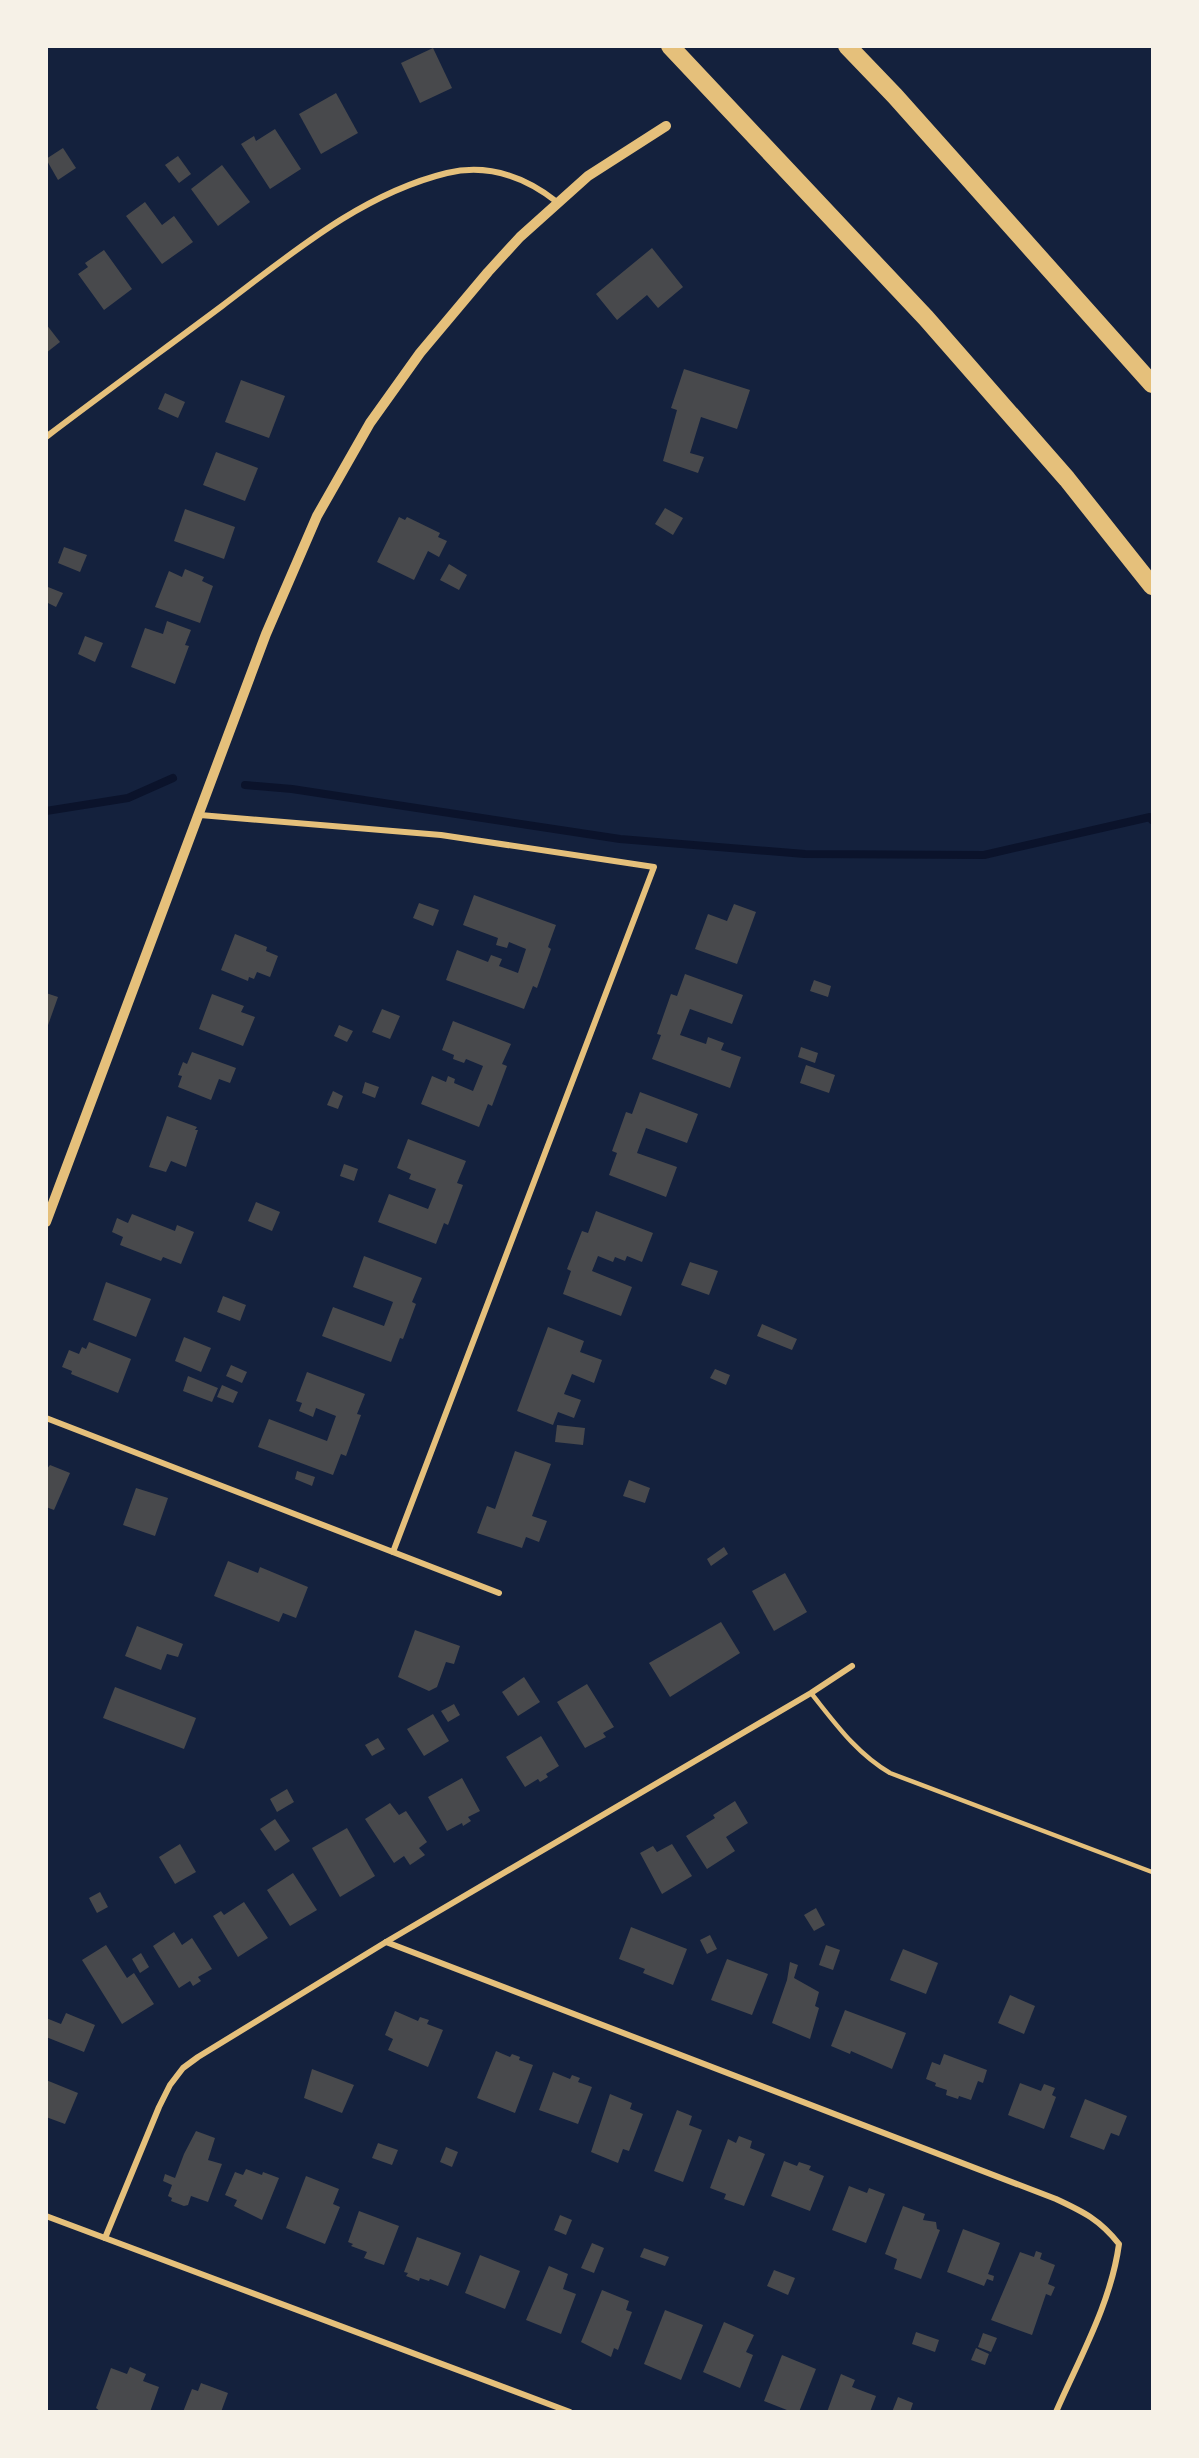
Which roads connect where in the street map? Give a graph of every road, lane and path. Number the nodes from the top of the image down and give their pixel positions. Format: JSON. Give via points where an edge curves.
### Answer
{"nodes":[{"id":1,"x":670,"y":46,"type":"edge"},
{"id":2,"x":847,"y":46,"type":"edge"},
{"id":3,"x":666,"y":126,"type":"dead end"},
{"id":4,"x":557,"y":202,"type":"junction"},
{"id":5,"x":1152,"y":384,"type":"edge"},
{"id":6,"x":46,"y":437,"type":"edge"},
{"id":7,"x":1152,"y":586,"type":"edge"},
{"id":8,"x":200,"y":814,"type":"junction"},
{"id":9,"x":46,"y":1222,"type":"edge"},
{"id":10,"x":46,"y":1418,"type":"edge"},
{"id":11,"x":393,"y":1552,"type":"junction"},
{"id":12,"x":499,"y":1593,"type":"dead end"},
{"id":13,"x":852,"y":1666,"type":"dead end"},
{"id":14,"x":811,"y":1693,"type":"junction"},
{"id":15,"x":1152,"y":1872,"type":"edge"},
{"id":16,"x":386,"y":1942,"type":"junction"},
{"id":17,"x":46,"y":2216,"type":"edge"},
{"id":18,"x":105,"y":2238,"type":"junction"},
{"id":19,"x":570,"y":2412,"type":"edge"},
{"id":20,"x":1056,"y":2412,"type":"edge"}],
"edges":[{"from":1,"to":7,"type":"highway","via":[[926,318],[1067,479]]},
{"from":2,"to":5,"type":"highway"},
{"from":3,"to":4,"type":"street","via":[[588,176]]},
{"from":4,"to":6,"type":"street","via":[[515,175],[487,170],[449,172],[402,188],[357,210],[304,244]]},
{"from":4,"to":8,"type":"street","via":[[476,285],[370,423],[317,516],[266,634]]},
{"from":8,"to":9,"type":"street"},
{"from":8,"to":11,"type":"street","via":[[441,835],[654,867]]},
{"from":10,"to":11,"type":"street"},
{"from":11,"to":12,"type":"street"},
{"from":13,"to":14,"type":"street"},
{"from":14,"to":15,"type":"lane","via":[[849,1741],[869,1761],[890,1773]]},
{"from":14,"to":16,"type":"street"},
{"from":16,"to":18,"type":"street","via":[[183,2068],[159,2107]]},
{"from":16,"to":20,"type":"street","via":[[1089,2214],[1119,2244],[1110,2291]]},
{"from":17,"to":18,"type":"street"},
{"from":18,"to":19,"type":"street"}]}
